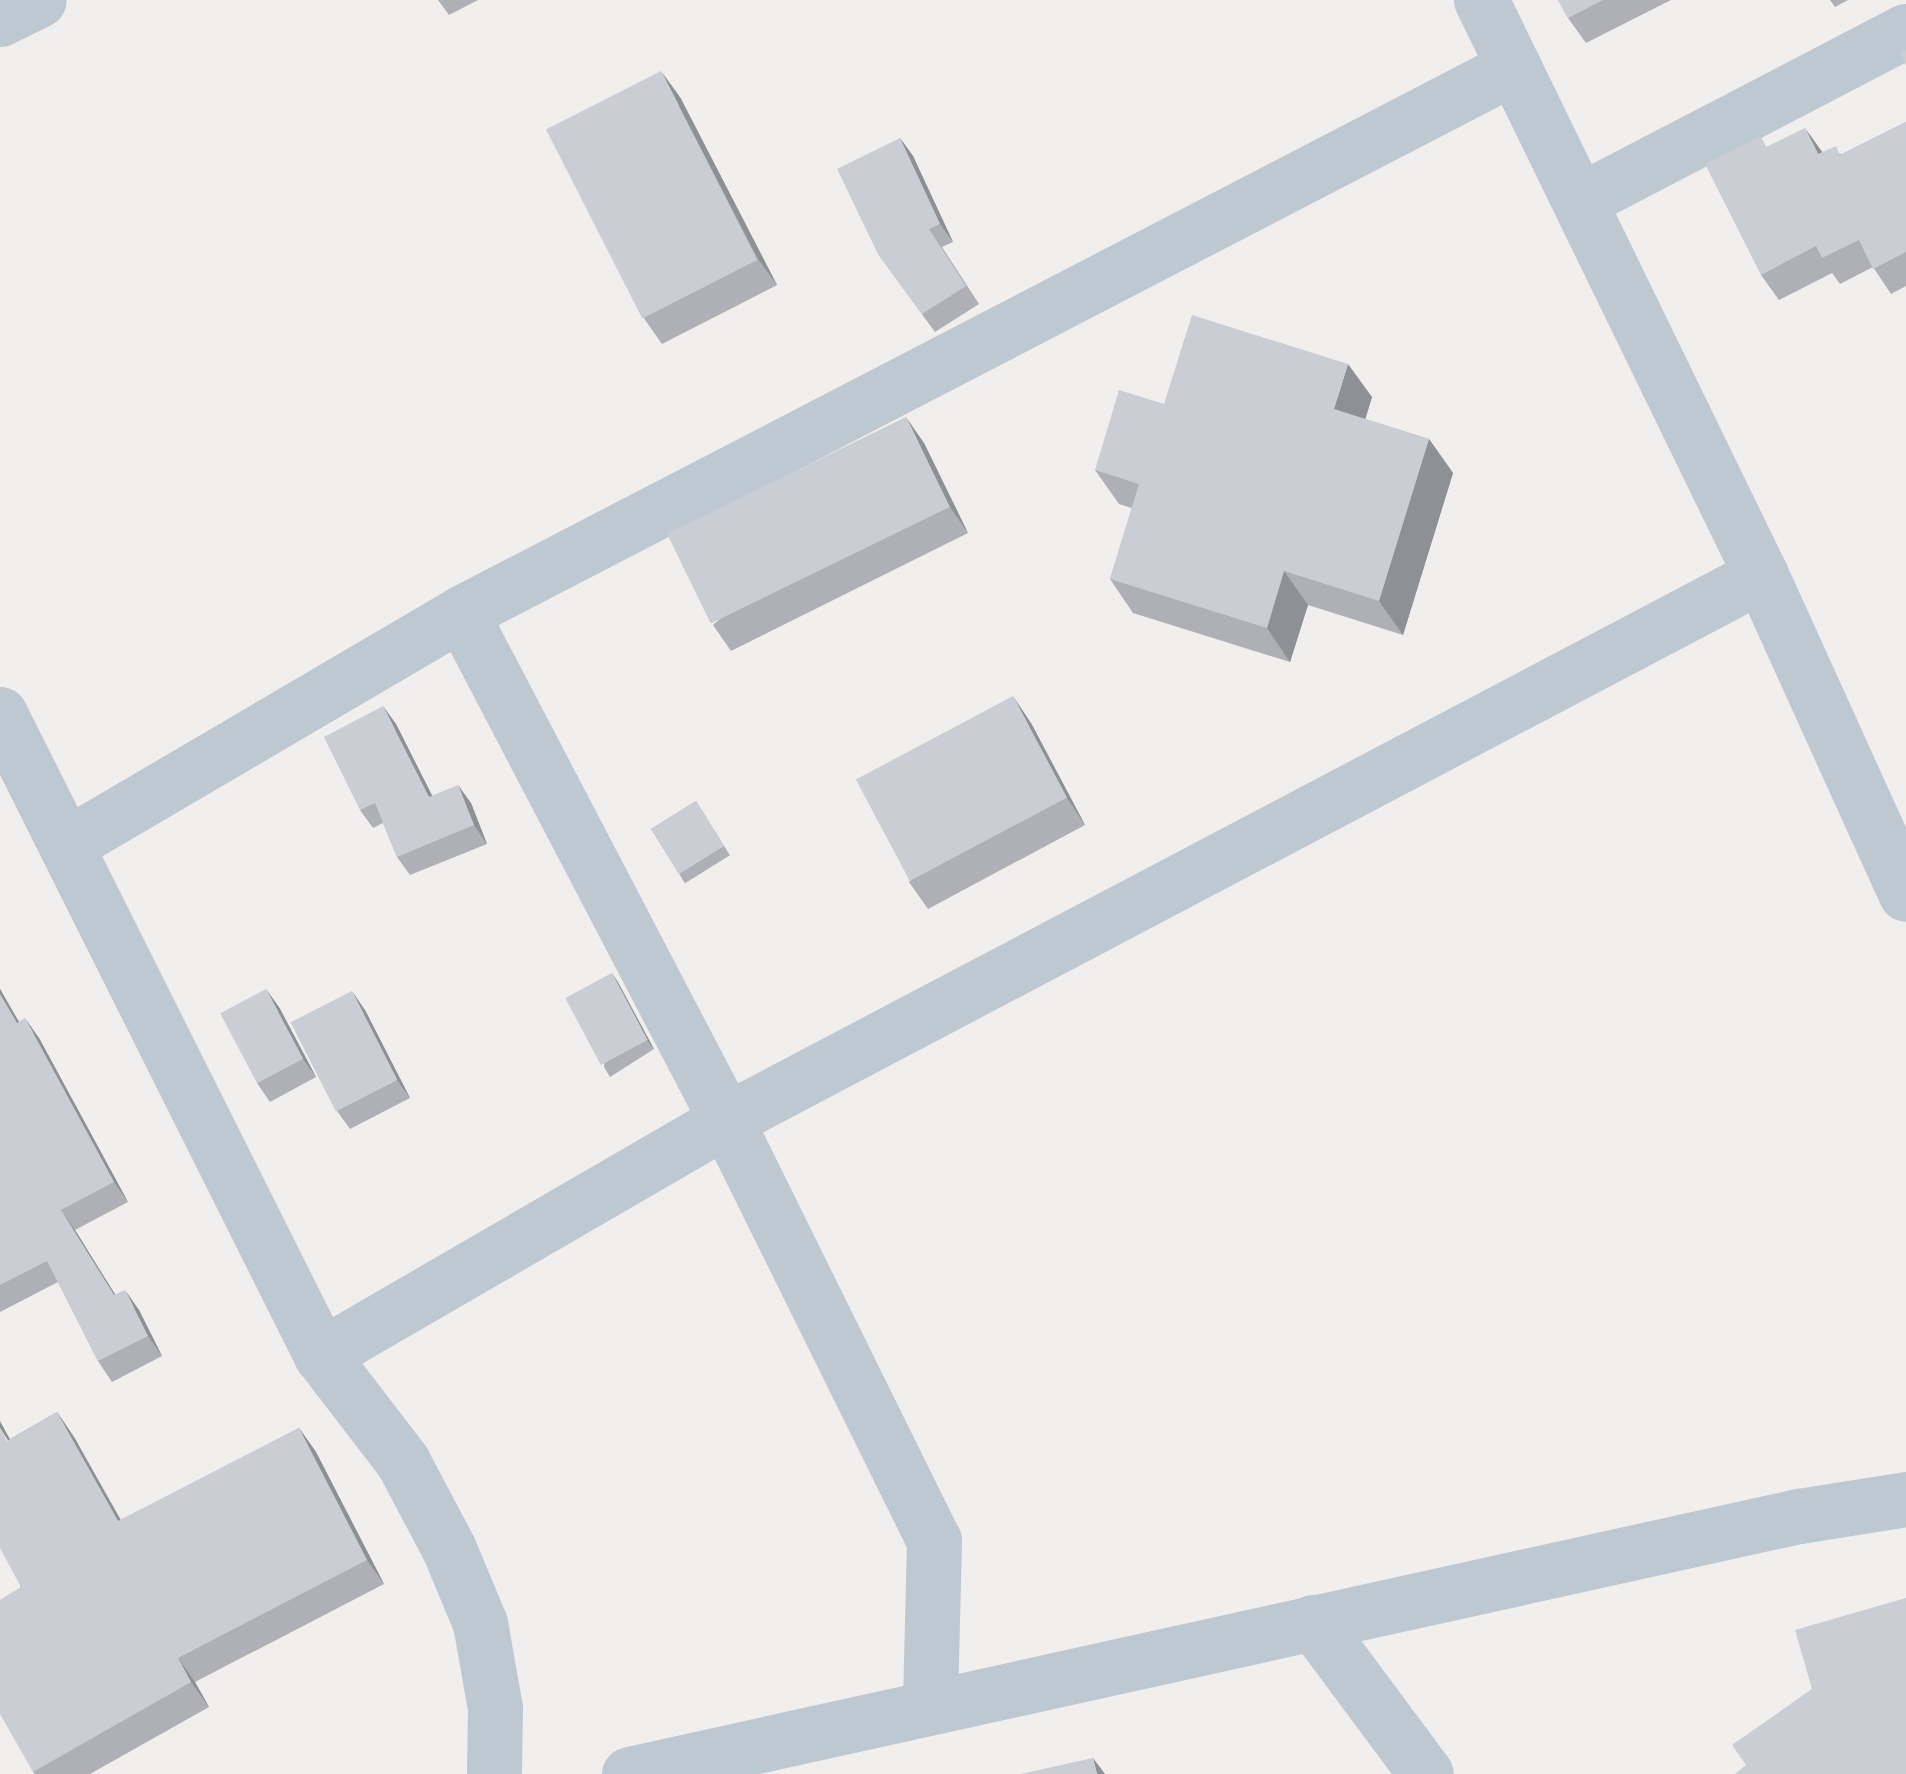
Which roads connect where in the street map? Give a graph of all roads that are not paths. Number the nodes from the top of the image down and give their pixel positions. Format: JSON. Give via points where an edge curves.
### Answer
{"nodes":[{"id":1,"x":39,"y":0,"type":"edge"},
{"id":2,"x":1481,"y":0,"type":"edge"},
{"id":3,"x":0,"y":19,"type":"edge"},
{"id":4,"x":1906,"y":30,"type":"edge"},
{"id":5,"x":1514,"y":67,"type":"junction"},
{"id":6,"x":1581,"y":200,"type":"junction"},
{"id":7,"x":1762,"y":575,"type":"junction"},
{"id":8,"x":462,"y":613,"type":"junction"},
{"id":9,"x":0,"y":714,"type":"edge"},
{"id":10,"x":66,"y":845,"type":"junction"},
{"id":11,"x":1906,"y":894,"type":"edge"},
{"id":12,"x":726,"y":1120,"type":"junction"},
{"id":13,"x":322,"y":1355,"type":"junction"},
{"id":14,"x":1906,"y":1499,"type":"edge"},
{"id":15,"x":1312,"y":1622,"type":"junction"},
{"id":16,"x":930,"y":1706,"type":"junction"},
{"id":17,"x":494,"y":1774,"type":"edge"},
{"id":18,"x":629,"y":1774,"type":"edge"},
{"id":19,"x":1426,"y":1774,"type":"edge"}],
"edges":[{"from":1,"to":3,"type":"street"},
{"from":2,"to":5,"type":"street"},
{"from":4,"to":6,"type":"street"},
{"from":5,"to":6,"type":"street"},
{"from":5,"to":8,"type":"street"},
{"from":6,"to":7,"type":"street"},
{"from":7,"to":11,"type":"street"},
{"from":7,"to":12,"type":"street"},
{"from":8,"to":10,"type":"street"},
{"from":8,"to":12,"type":"street"},
{"from":9,"to":10,"type":"street"},
{"from":10,"to":13,"type":"street"},
{"from":12,"to":13,"type":"street"},
{"from":12,"to":16,"type":"street","via":[[934,1540]]},
{"from":13,"to":17,"type":"street","via":[[404,1462],[480,1623],[495,1708]]},
{"from":14,"to":15,"type":"street"},
{"from":15,"to":16,"type":"street"},
{"from":15,"to":19,"type":"street"},
{"from":16,"to":18,"type":"street"}]}
